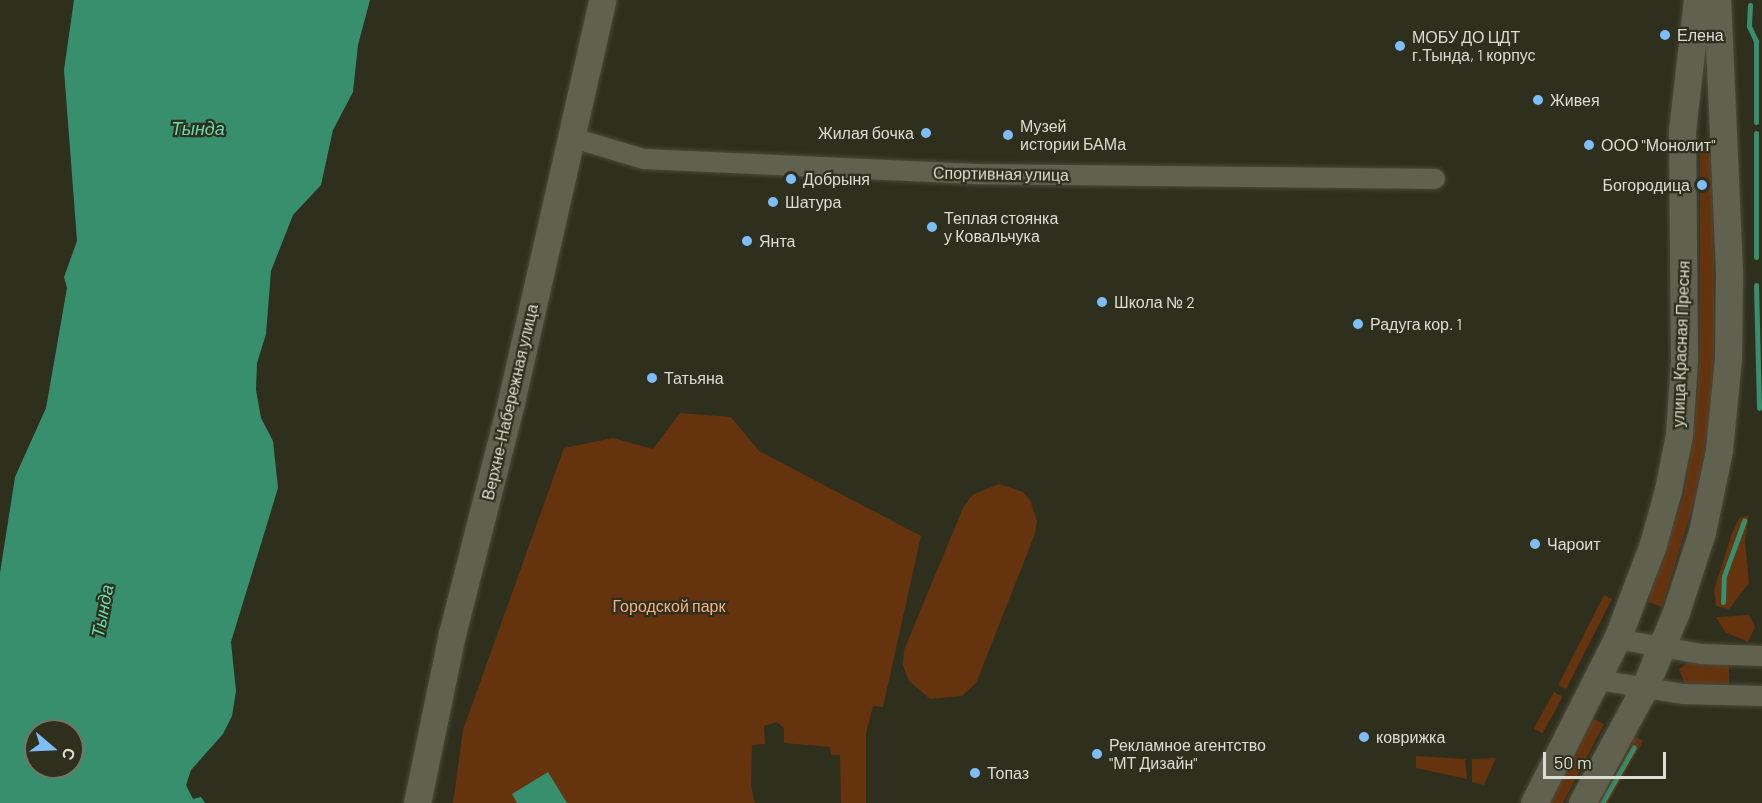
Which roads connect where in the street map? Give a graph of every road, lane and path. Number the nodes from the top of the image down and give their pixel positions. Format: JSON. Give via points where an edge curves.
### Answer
{"nodes":[{"id":1,"x":602,"y":0,"type":"edge"},
{"id":2,"x":1697,"y":0,"type":"edge"},
{"id":3,"x":1717,"y":0,"type":"edge"},
{"id":4,"x":570,"y":137,"type":"junction"},
{"id":5,"x":1435,"y":179,"type":"dead end"},
{"id":6,"x":1617,"y":639,"type":"junction"},
{"id":7,"x":1661,"y":648,"type":"junction"},
{"id":8,"x":1762,"y":656,"type":"edge"},
{"id":9,"x":1599,"y":680,"type":"junction"},
{"id":10,"x":1644,"y":689,"type":"junction"},
{"id":11,"x":1762,"y":696,"type":"edge"},
{"id":12,"x":417,"y":803,"type":"edge"},
{"id":13,"x":1534,"y":803,"type":"edge"},
{"id":14,"x":1582,"y":803,"type":"edge"}],
"edges":[{"from":1,"to":4,"type":"street","name":"Верхне-Набережная улица"},
{"from":2,"to":6,"type":"street","name":"улица Красная Пресня","via":[[1682,131],[1684,359],[1679,435],[1653,544]]},
{"from":3,"to":7,"type":"street","via":[[1728,212],[1725,412],[1702,532]]},
{"from":4,"to":5,"type":"street","name":"Спортивная улица","via":[[644,159],[976,174]]},
{"from":4,"to":12,"type":"street","name":"Верхне-Набережная улица","via":[[511,402],[452,634]]},
{"from":6,"to":7,"type":"street"},
{"from":6,"to":9,"type":"street","name":"улица Красная Пресня"},
{"from":7,"to":8,"type":"street"},
{"from":7,"to":10,"type":"street"},
{"from":9,"to":10,"type":"street"},
{"from":9,"to":13,"type":"street","name":"улица Красная Пресня"},
{"from":10,"to":11,"type":"street"},
{"from":10,"to":14,"type":"street"}]}
